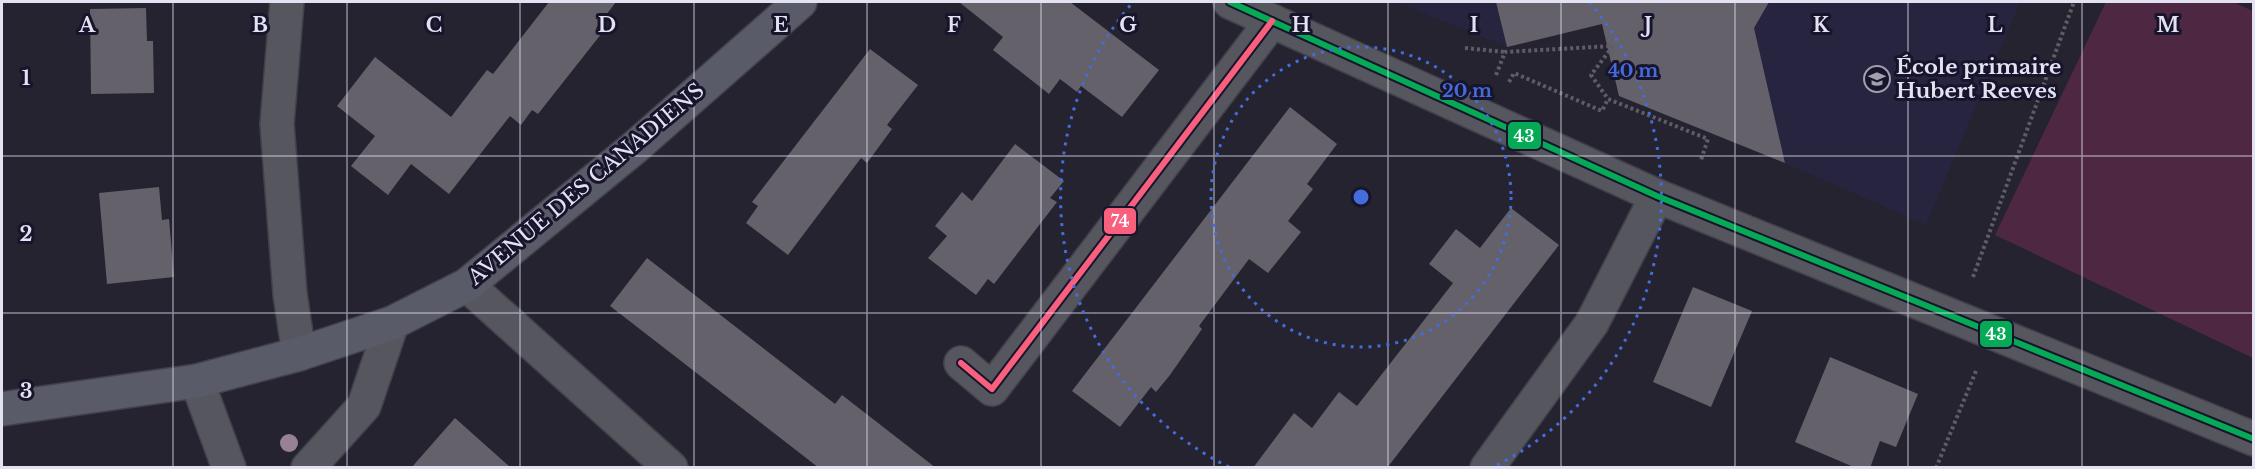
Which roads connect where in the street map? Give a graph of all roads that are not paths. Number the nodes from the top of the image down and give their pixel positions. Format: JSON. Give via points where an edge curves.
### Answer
{"nodes":[{"id":1,"x":287,"y":2,"type":"edge"},
{"id":2,"x":800,"y":2,"type":"edge"},
{"id":3,"x":1230,"y":2,"type":"edge"},
{"id":4,"x":1272,"y":21,"type":"junction"},
{"id":5,"x":1657,"y":196,"type":"junction"},
{"id":6,"x":467,"y":285,"type":"junction"},
{"id":7,"x":392,"y":323,"type":"junction"},
{"id":8,"x":298,"y":354,"type":"junction"},
{"id":9,"x":961,"y":363,"type":"dead end"},
{"id":10,"x":197,"y":381,"type":"junction"},
{"id":11,"x":2,"y":409,"type":"edge"},
{"id":12,"x":2253,"y":439,"type":"edge"},
{"id":13,"x":229,"y":468,"type":"edge"},
{"id":14,"x":308,"y":468,"type":"edge"},
{"id":15,"x":671,"y":468,"type":"edge"},
{"id":16,"x":1487,"y":468,"type":"edge"}],
"edges":[{"from":1,"to":8,"type":"street","via":[[277,124]]},
{"from":2,"to":6,"type":"street","name":"AVENUE DES CANADIENS","via":[[634,148]]},
{"from":3,"to":4,"type":"street"},
{"from":4,"to":5,"type":"street"},
{"from":4,"to":9,"type":"street","via":[[992,389]]},
{"from":5,"to":12,"type":"street"},
{"from":5,"to":16,"type":"street","via":[[1592,323]]},
{"from":6,"to":7,"type":"street","name":"AVENUE DES CANADIENS"},
{"from":6,"to":15,"type":"street"},
{"from":7,"to":8,"type":"street","name":"AVENUE DES CANADIENS"},
{"from":7,"to":14,"type":"street","via":[[364,406]]},
{"from":8,"to":10,"type":"street","name":"AVENUE DES CANADIENS"},
{"from":10,"to":11,"type":"street","name":"AVENUE DES CANADIENS"},
{"from":10,"to":13,"type":"street"}]}
